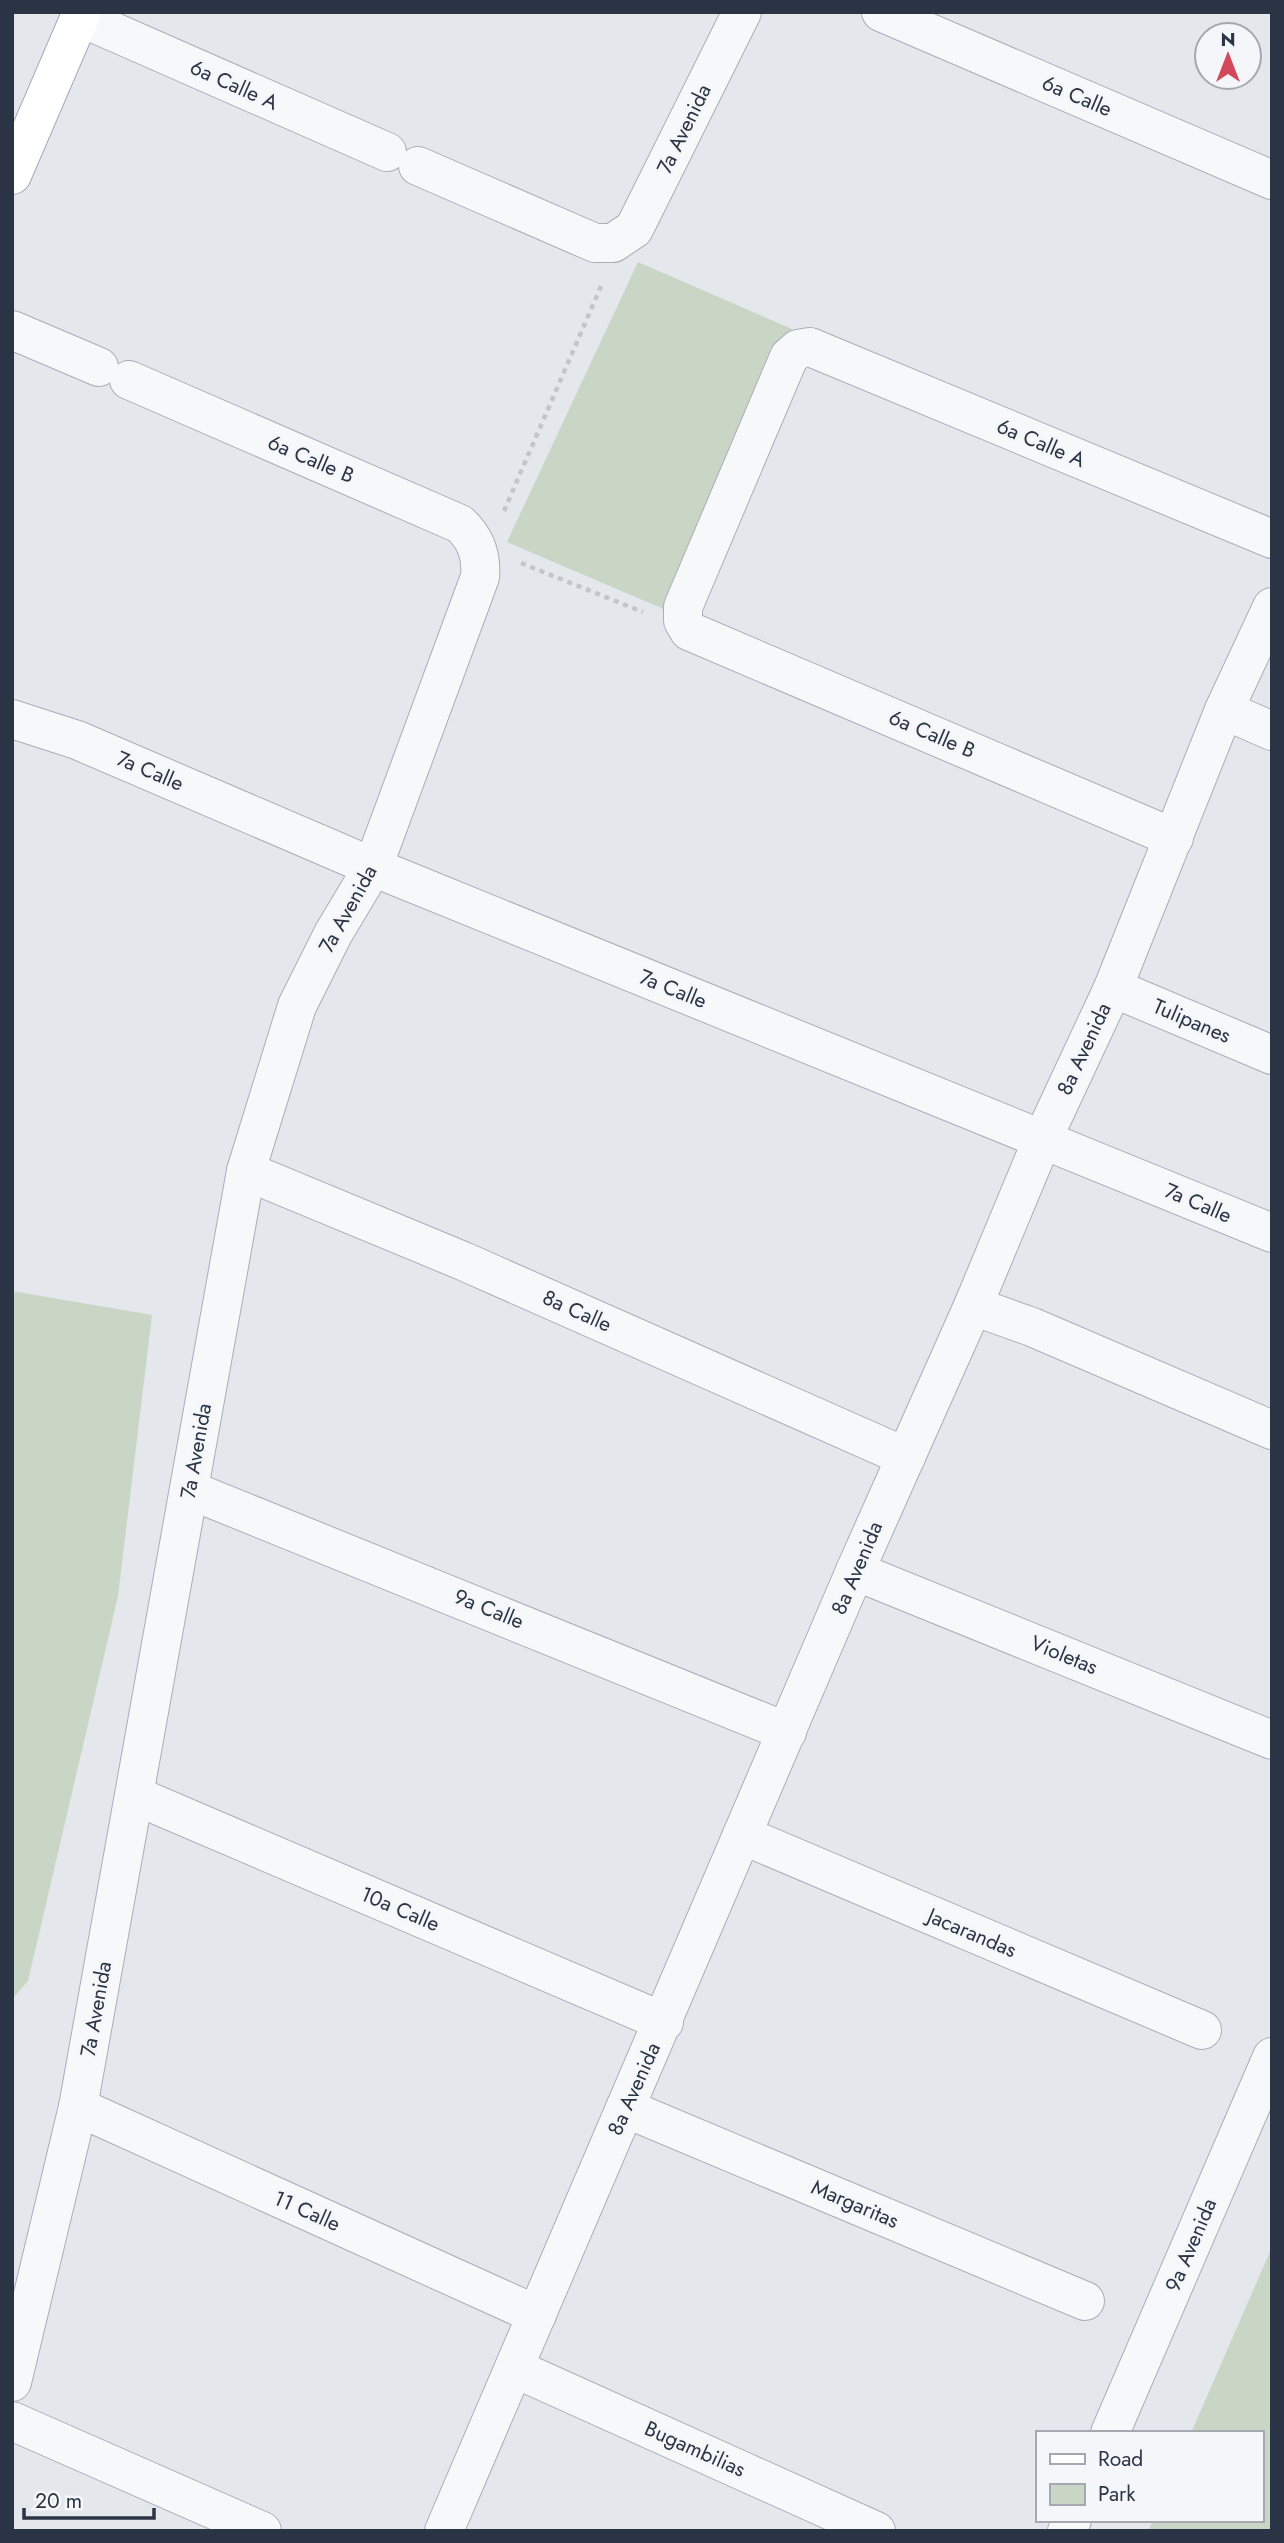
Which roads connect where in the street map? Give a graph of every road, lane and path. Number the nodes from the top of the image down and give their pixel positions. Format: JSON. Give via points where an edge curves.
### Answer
{"nodes":[{"id":1,"x":742,"y":12,"type":"edge"},
{"id":2,"x":881,"y":12,"type":"edge"},
{"id":3,"x":81,"y":15,"type":"edge"},
{"id":4,"x":12,"y":175,"type":"edge"},
{"id":5,"x":1272,"y":180,"type":"edge"},
{"id":6,"x":620,"y":240,"type":"junction"},
{"id":7,"x":12,"y":330,"type":"edge"},
{"id":8,"x":1272,"y":539,"type":"edge"},
{"id":9,"x":479,"y":553,"type":"junction"},
{"id":10,"x":1272,"y":607,"type":"edge"},
{"id":11,"x":689,"y":631,"type":"junction"},
{"id":12,"x":12,"y":699,"type":"edge"},
{"id":13,"x":1224,"y":710,"type":"junction"},
{"id":14,"x":12,"y":719,"type":"edge"},
{"id":15,"x":1272,"y":731,"type":"edge"},
{"id":16,"x":77,"y":740,"type":"junction"},
{"id":17,"x":1174,"y":838,"type":"junction"},
{"id":18,"x":373,"y":867,"type":"junction"},
{"id":19,"x":1113,"y":988,"type":"junction"},
{"id":20,"x":1272,"y":1055,"type":"edge"},
{"id":21,"x":1043,"y":1138,"type":"junction"},
{"id":22,"x":246,"y":1171,"type":"junction"},
{"id":23,"x":1272,"y":1233,"type":"edge"},
{"id":24,"x":973,"y":1306,"type":"junction"},
{"id":25,"x":1272,"y":1430,"type":"edge"},
{"id":26,"x":906,"y":1457,"type":"junction"},
{"id":27,"x":190,"y":1490,"type":"junction"},
{"id":28,"x":855,"y":1571,"type":"junction"},
{"id":29,"x":787,"y":1732,"type":"junction"},
{"id":30,"x":1272,"y":1740,"type":"edge"},
{"id":31,"x":136,"y":1796,"type":"junction"},
{"id":32,"x":742,"y":1835,"type":"junction"},
{"id":33,"x":664,"y":2022,"type":"junction"},
{"id":34,"x":1202,"y":2030,"type":"dead end"},
{"id":35,"x":1272,"y":2057,"type":"edge"},
{"id":36,"x":78,"y":2107,"type":"junction"},
{"id":37,"x":625,"y":2108,"type":"junction"},
{"id":38,"x":1085,"y":2301,"type":"dead end"},
{"id":39,"x":537,"y":2315,"type":"junction"},
{"id":40,"x":514,"y":2368,"type":"junction"},
{"id":41,"x":12,"y":2382,"type":"edge"},
{"id":42,"x":12,"y":2421,"type":"edge"},
{"id":43,"x":1111,"y":2431,"type":"edge"},
{"id":44,"x":262,"y":2531,"type":"edge"},
{"id":45,"x":444,"y":2531,"type":"edge"},
{"id":46,"x":876,"y":2531,"type":"edge"}],
"edges":[{"from":1,"to":6,"type":"street","name":"7a Avenida","via":[[638,221]]},
{"from":2,"to":5,"type":"street","name":"6a Calle"},
{"from":3,"to":4,"type":"main road"},
{"from":3,"to":6,"type":"street","name":"6a Calle A","via":[[595,243]]},
{"from":6,"to":9,"type":"path","via":[[493,536]]},
{"from":7,"to":9,"type":"street","name":"6a Calle B","via":[[460,524]]},
{"from":8,"to":11,"type":"street","name":"6a Calle A","via":[[810,347],[789,357],[683,607]]},
{"from":9,"to":11,"type":"path","via":[[518,561]]},
{"from":9,"to":18,"type":"street","name":"7a Avenida","via":[[480,577]]},
{"from":10,"to":13,"type":"street","name":"8a Avenida"},
{"from":11,"to":17,"type":"street","name":"6a Calle B"},
{"from":12,"to":16,"type":"street","name":"7a Calle"},
{"from":13,"to":15,"type":"street"},
{"from":13,"to":17,"type":"street","name":"8a Avenida"},
{"from":14,"to":16,"type":"street","name":"7a Calle"},
{"from":16,"to":18,"type":"street","name":"7a Calle"},
{"from":17,"to":19,"type":"street","name":"8a Avenida"},
{"from":18,"to":21,"type":"street","name":"7a Calle"},
{"from":18,"to":22,"type":"street","name":"7a Avenida","via":[[297,1006]]},
{"from":19,"to":20,"type":"street","name":"Tulipanes"},
{"from":19,"to":21,"type":"street","name":"8a Avenida"},
{"from":21,"to":23,"type":"street","name":"7a Calle"},
{"from":21,"to":24,"type":"street","name":"8a Avenida"},
{"from":22,"to":26,"type":"street","name":"8a Calle","via":[[463,1261]]},
{"from":22,"to":27,"type":"street","name":"7a Avenida"},
{"from":24,"to":25,"type":"street"},
{"from":24,"to":26,"type":"street","name":"8a Avenida"},
{"from":26,"to":28,"type":"street","name":"8a Avenida"},
{"from":27,"to":29,"type":"street","name":"9a Calle"},
{"from":27,"to":31,"type":"street","name":"7a Avenida"},
{"from":28,"to":29,"type":"street","name":"8a Avenida"},
{"from":28,"to":30,"type":"street","name":"Violetas"},
{"from":29,"to":32,"type":"street","name":"8a Avenida"},
{"from":31,"to":33,"type":"street","name":"10a Calle"},
{"from":31,"to":36,"type":"street","name":"7a Avenida"},
{"from":32,"to":33,"type":"street","name":"8a Avenida"},
{"from":32,"to":34,"type":"street","name":"Jacarandas"},
{"from":33,"to":37,"type":"street","name":"8a Avenida"},
{"from":35,"to":43,"type":"street","name":"9a Avenida"},
{"from":36,"to":39,"type":"street","name":"11 Calle"},
{"from":36,"to":41,"type":"street","name":"7a Avenida"},
{"from":37,"to":38,"type":"street","name":"Margaritas"},
{"from":37,"to":39,"type":"street","name":"8a Avenida"},
{"from":39,"to":40,"type":"street","name":"8a Avenida"},
{"from":40,"to":45,"type":"street","name":"8a Avenida"},
{"from":40,"to":46,"type":"street","name":"Bugambilias"},
{"from":42,"to":44,"type":"street"}]}
